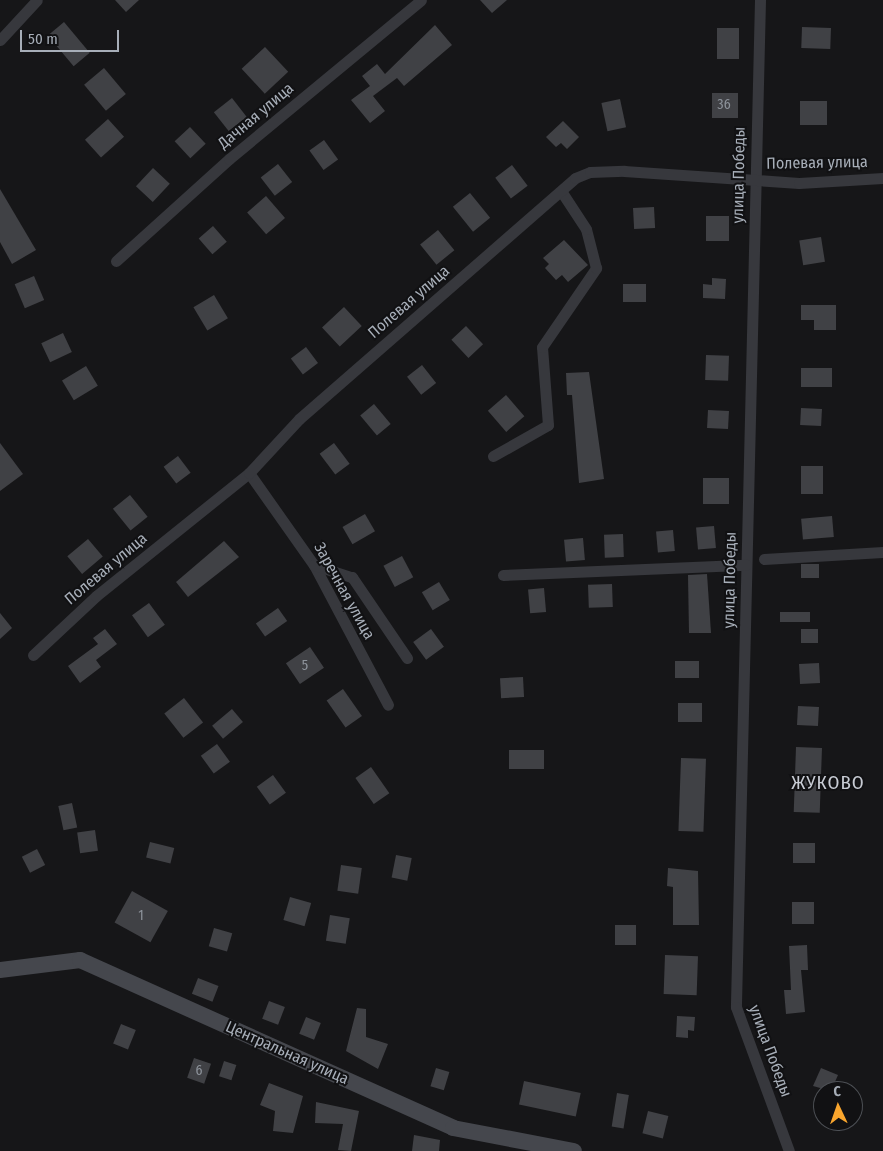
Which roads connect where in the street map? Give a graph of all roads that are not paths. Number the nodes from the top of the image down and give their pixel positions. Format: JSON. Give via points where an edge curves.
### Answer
{"nodes":[{"id":1,"x":37,"y":0,"type":"edge"},
{"id":2,"x":421,"y":0,"type":"edge"},
{"id":3,"x":760,"y":0,"type":"edge"},
{"id":4,"x":0,"y":40,"type":"edge"},
{"id":5,"x":883,"y":178,"type":"edge"},
{"id":6,"x":756,"y":180,"type":"junction"},
{"id":7,"x":561,"y":191,"type":"junction"},
{"id":8,"x":116,"y":261,"type":"dead end"},
{"id":9,"x":493,"y":456,"type":"dead end"},
{"id":10,"x":249,"y":473,"type":"junction"},
{"id":11,"x":883,"y":552,"type":"edge"},
{"id":12,"x":764,"y":559,"type":"dead end"},
{"id":13,"x":314,"y":565,"type":"junction"},
{"id":14,"x":746,"y":565,"type":"junction"},
{"id":15,"x":503,"y":575,"type":"dead end"},
{"id":16,"x":33,"y":655,"type":"dead end"},
{"id":17,"x":407,"y":658,"type":"dead end"},
{"id":18,"x":388,"y":705,"type":"dead end"},
{"id":19,"x":1,"y":968,"type":"edge"},
{"id":20,"x":574,"y":1151,"type":"edge"},
{"id":21,"x":789,"y":1151,"type":"edge"}],
"edges":[{"from":1,"to":4,"type":"street"},
{"from":2,"to":8,"type":"street","name":"Дачная улица","via":[[229,159]]},
{"from":3,"to":6,"type":"street","name":"улица Победы"},
{"from":5,"to":6,"type":"street","name":"Полевая улица","via":[[799,183]]},
{"from":6,"to":7,"type":"street","name":"Полевая улица","via":[[590,172]]},
{"from":6,"to":14,"type":"street","name":"улица Победы"},
{"from":7,"to":9,"type":"street","via":[[586,229],[596,268],[542,347],[548,425]]},
{"from":7,"to":10,"type":"street","name":"Полевая улица","via":[[299,419]]},
{"from":10,"to":13,"type":"street","name":"Заречная улица"},
{"from":10,"to":16,"type":"street","name":"Полевая улица","via":[[96,596]]},
{"from":11,"to":12,"type":"street"},
{"from":13,"to":17,"type":"street","via":[[352,577]]},
{"from":13,"to":18,"type":"street","name":"Заречная улица"},
{"from":14,"to":15,"type":"street"},
{"from":14,"to":21,"type":"street","name":"улица Победы","via":[[736,1008]]},
{"from":19,"to":20,"type":"street","name":"Центральная улица","via":[[80,960],[453,1128]]}]}
